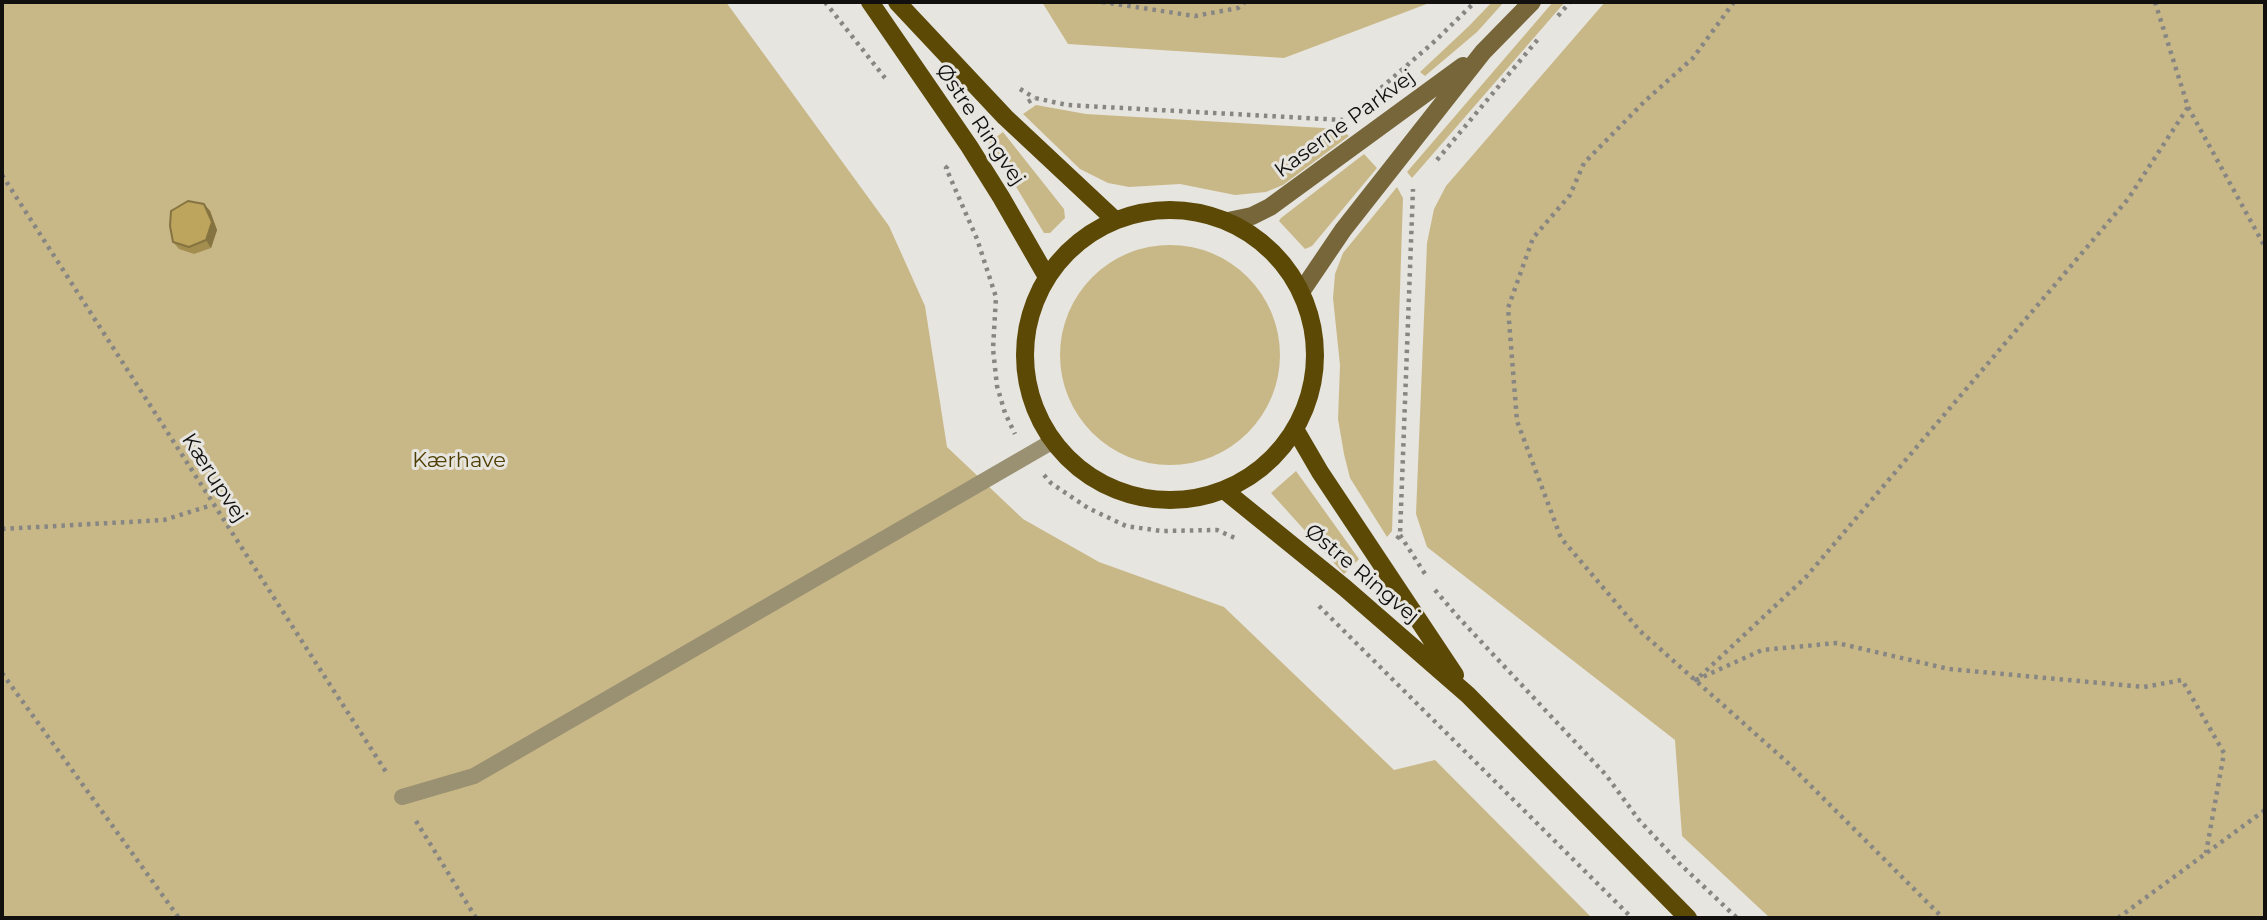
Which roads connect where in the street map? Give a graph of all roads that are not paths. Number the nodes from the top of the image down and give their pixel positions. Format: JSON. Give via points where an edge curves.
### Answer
{"nodes":[{"id":1,"x":870,"y":2,"type":"edge"},
{"id":2,"x":897,"y":2,"type":"edge"},
{"id":3,"x":1531,"y":2,"type":"edge"},
{"id":4,"x":1483,"y":52,"type":"junction"},
{"id":5,"x":1115,"y":220,"type":"junction"},
{"id":6,"x":1228,"y":221,"type":"junction"},
{"id":7,"x":1046,"y":277,"type":"junction"},
{"id":8,"x":1301,"y":292,"type":"junction"},
{"id":9,"x":1295,"y":429,"type":"junction"},
{"id":10,"x":1053,"y":441,"type":"junction"},
{"id":11,"x":1224,"y":489,"type":"junction"},
{"id":12,"x":1468,"y":695,"type":"junction"},
{"id":13,"x":402,"y":797,"type":"road end"},
{"id":14,"x":1688,"y":918,"type":"edge"}],
"edges":[{"from":1,"to":7,"type":"main road","name":"Østre Ringvej","via":[[969,146]]},
{"from":2,"to":5,"type":"main road","name":"Østre Ringvej","via":[[1005,117]]},
{"from":3,"to":4,"type":"street","name":"Kaserne Parkvej"},
{"from":4,"to":6,"type":"street","name":"Kaserne Parkvej","via":[[1270,207]]},
{"from":4,"to":8,"type":"street","name":"Kaserne Parkvej","via":[[1343,230]]},
{"from":5,"to":6,"type":"main road","via":[[1148,211],[1182,210]]},
{"from":5,"to":7,"type":"main road","via":[[1088,234]]},
{"from":6,"to":8,"type":"main road","via":[[1271,250]]},
{"from":7,"to":10,"type":"main road","via":[[1032,309],[1025,343],[1026,378],[1035,411]]},
{"from":8,"to":9,"type":"main road","via":[[1313,329],[1315,363],[1309,397]]},
{"from":9,"to":11,"type":"main road","via":[[1264,465]]},
{"from":9,"to":12,"type":"main road","name":"Østre Ringvej"},
{"from":10,"to":11,"type":"main road","via":[[1093,478],[1143,498],[1171,500]]},
{"from":10,"to":13,"type":"lane","via":[[474,776]]},
{"from":11,"to":12,"type":"main road","name":"Østre Ringvej"},
{"from":12,"to":14,"type":"main road","name":"Østre Ringvej"}]}
